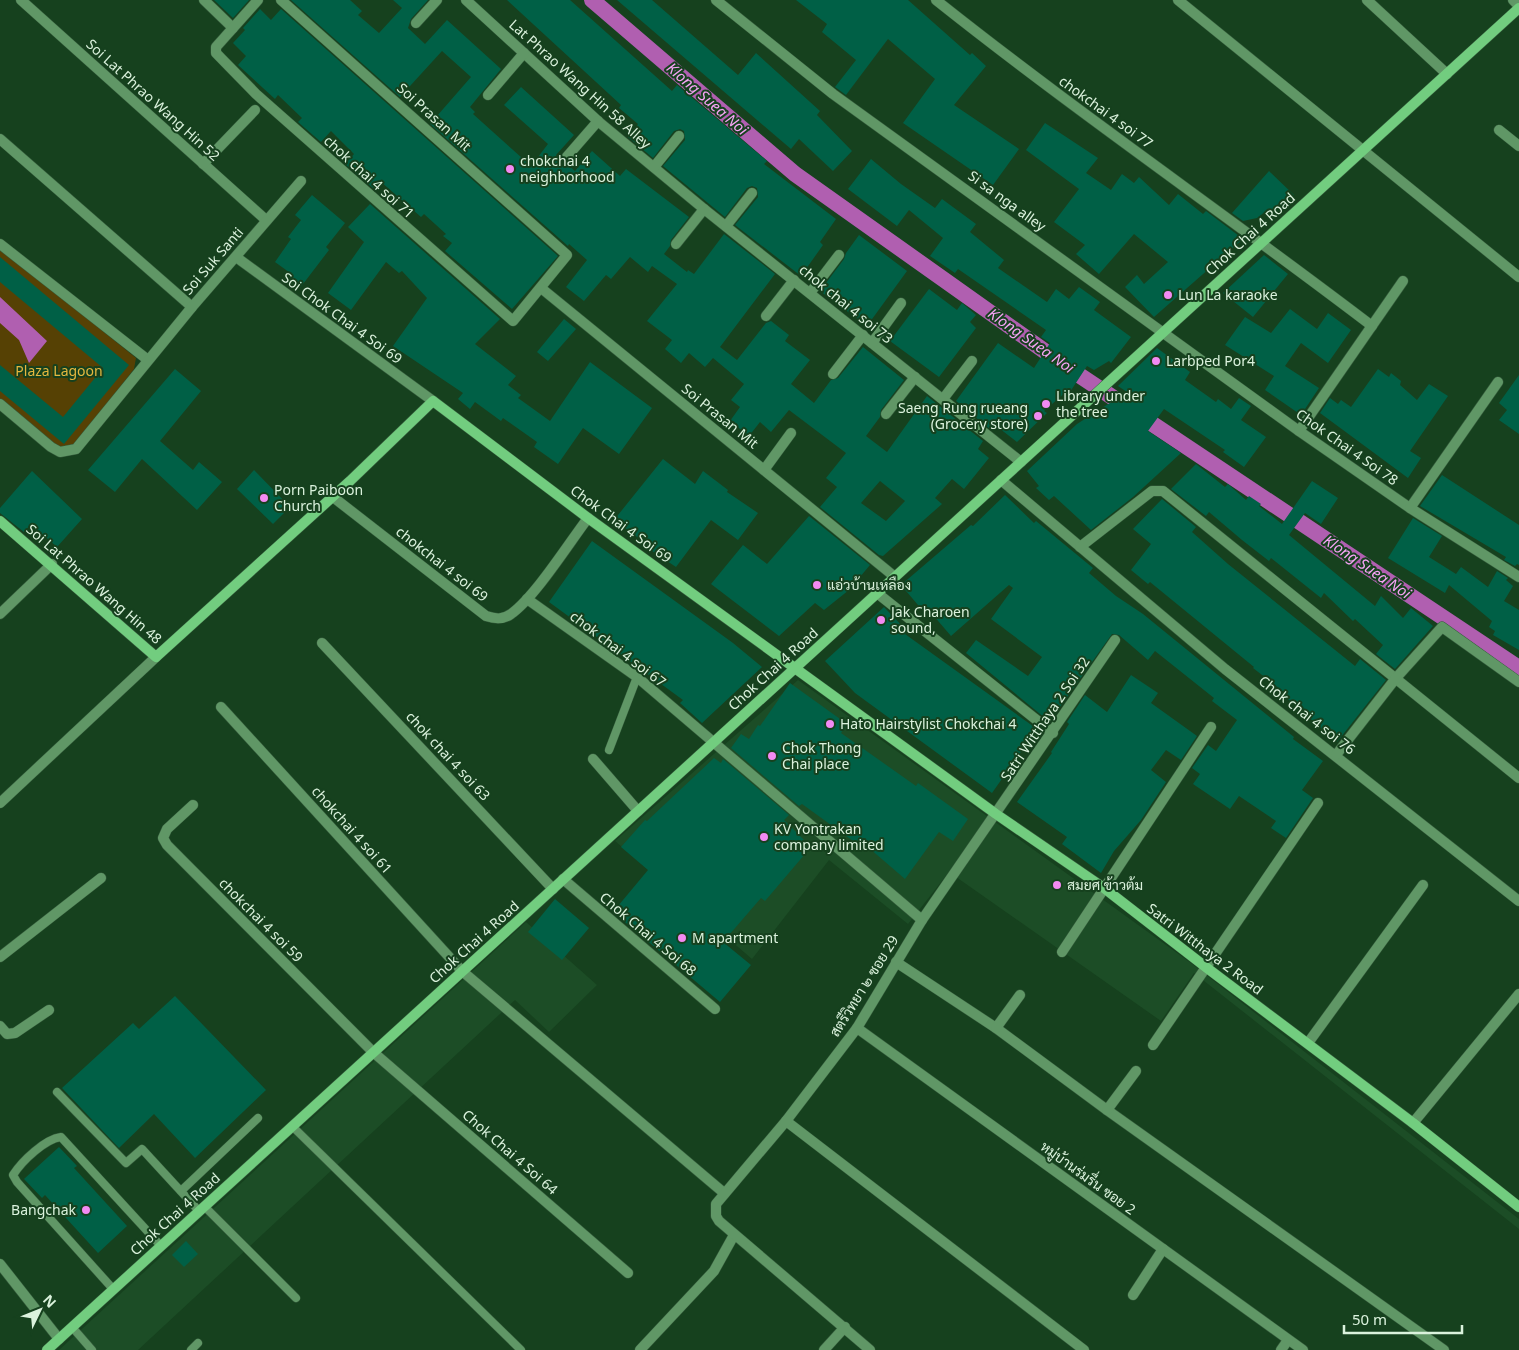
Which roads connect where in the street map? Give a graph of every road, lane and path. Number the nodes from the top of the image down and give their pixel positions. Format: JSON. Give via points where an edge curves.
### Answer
{"nodes":[{"id":1,"x":21,"y":0,"type":"edge"},
{"id":2,"x":204,"y":0,"type":"edge"},
{"id":3,"x":258,"y":0,"type":"edge"},
{"id":4,"x":281,"y":0,"type":"edge"},
{"id":5,"x":437,"y":0,"type":"edge"},
{"id":6,"x":466,"y":0,"type":"edge"},
{"id":7,"x":716,"y":0,"type":"edge"},
{"id":8,"x":936,"y":0,"type":"edge"},
{"id":9,"x":1178,"y":0,"type":"edge"},
{"id":10,"x":1367,"y":0,"type":"edge"},
{"id":11,"x":1513,"y":0,"type":"edge"},
{"id":12,"x":1519,"y":7,"type":"edge"},
{"id":13,"x":416,"y":23,"type":"dead end"},
{"id":14,"x":233,"y":28,"type":"junction"},
{"id":15,"x":524,"y":53,"type":"junction"},
{"id":16,"x":1447,"y":74,"type":"junction"},
{"id":17,"x":488,"y":95,"type":"dead end"},
{"id":18,"x":255,"y":110,"type":"dead end"},
{"id":19,"x":598,"y":121,"type":"junction"},
{"id":20,"x":1499,"y":130,"type":"dead end"},
{"id":21,"x":679,"y":136,"type":"dead end"},
{"id":22,"x":0,"y":139,"type":"edge"},
{"id":23,"x":1519,"y":146,"type":"edge"},
{"id":24,"x":1362,"y":151,"type":"junction"},
{"id":25,"x":564,"y":160,"type":"dead end"},
{"id":26,"x":203,"y":164,"type":"junction"},
{"id":27,"x":654,"y":167,"type":"junction"},
{"id":28,"x":301,"y":182,"type":"dead end"},
{"id":29,"x":752,"y":194,"type":"dead end"},
{"id":30,"x":704,"y":209,"type":"junction"},
{"id":31,"x":266,"y":220,"type":"junction"},
{"id":32,"x":726,"y":226,"type":"junction"},
{"id":33,"x":1262,"y":242,"type":"junction"},
{"id":34,"x":0,"y":244,"type":"edge"},
{"id":35,"x":676,"y":244,"type":"dead end"},
{"id":36,"x":839,"y":255,"type":"dead end"},
{"id":37,"x":236,"y":257,"type":"junction"},
{"id":38,"x":1519,"y":277,"type":"edge"},
{"id":39,"x":794,"y":280,"type":"junction"},
{"id":40,"x":1403,"y":281,"type":"dead end"},
{"id":41,"x":541,"y":288,"type":"junction"},
{"id":42,"x":810,"y":293,"type":"junction"},
{"id":43,"x":901,"y":304,"type":"dead end"},
{"id":44,"x":192,"y":307,"type":"junction"},
{"id":45,"x":766,"y":316,"type":"dead end"},
{"id":46,"x":1372,"y":326,"type":"junction"},
{"id":47,"x":1164,"y":331,"type":"junction"},
{"id":48,"x":862,"y":335,"type":"junction"},
{"id":49,"x":872,"y":343,"type":"junction"},
{"id":50,"x":148,"y":360,"type":"junction"},
{"id":51,"x":972,"y":361,"type":"dead end"},
{"id":52,"x":832,"y":374,"type":"dead end"},
{"id":53,"x":915,"y":377,"type":"junction"},
{"id":54,"x":1498,"y":382,"type":"dead end"},
{"id":55,"x":943,"y":399,"type":"junction"},
{"id":56,"x":433,"y":401,"type":"junction"},
{"id":57,"x":0,"y":404,"type":"edge"},
{"id":58,"x":886,"y":414,"type":"dead end"},
{"id":59,"x":1299,"y":431,"type":"junction"},
{"id":60,"x":791,"y":433,"type":"dead end"},
{"id":61,"x":1021,"y":462,"type":"junction"},
{"id":62,"x":764,"y":470,"type":"junction"},
{"id":63,"x":1001,"y":480,"type":"junction"},
{"id":64,"x":333,"y":497,"type":"junction"},
{"id":65,"x":1410,"y":508,"type":"junction"},
{"id":66,"x":588,"y":518,"type":"junction"},
{"id":67,"x":0,"y":521,"type":"edge"},
{"id":68,"x":1080,"y":546,"type":"junction"},
{"id":69,"x":52,"y":564,"type":"junction"},
{"id":70,"x":895,"y":577,"type":"junction"},
{"id":71,"x":1519,"y":577,"type":"edge"},
{"id":72,"x":877,"y":593,"type":"junction"},
{"id":73,"x":527,"y":599,"type":"junction"},
{"id":74,"x":0,"y":614,"type":"edge"},
{"id":75,"x":1115,"y":640,"type":"dead end"},
{"id":76,"x":322,"y":643,"type":"dead end"},
{"id":77,"x":156,"y":657,"type":"junction"},
{"id":78,"x":796,"y":667,"type":"junction"},
{"id":79,"x":637,"y":677,"type":"junction"},
{"id":80,"x":1396,"y":678,"type":"junction"},
{"id":81,"x":1519,"y":682,"type":"edge"},
{"id":82,"x":221,"y":707,"type":"dead end"},
{"id":83,"x":1211,"y":727,"type":"dead end"},
{"id":84,"x":1053,"y":734,"type":"junction"},
{"id":85,"x":712,"y":743,"type":"junction"},
{"id":86,"x":609,"y":750,"type":"dead end"},
{"id":87,"x":1336,"y":755,"type":"junction"},
{"id":88,"x":593,"y":758,"type":"dead end"},
{"id":89,"x":1519,"y":778,"type":"edge"},
{"id":90,"x":0,"y":803,"type":"edge"},
{"id":91,"x":1318,"y":803,"type":"dead end"},
{"id":92,"x":193,"y":805,"type":"dead end"},
{"id":93,"x":638,"y":811,"type":"junction"},
{"id":94,"x":996,"y":814,"type":"junction"},
{"id":95,"x":101,"y":878,"type":"dead end"},
{"id":96,"x":563,"y":879,"type":"junction"},
{"id":97,"x":1424,"y":885,"type":"dead end"},
{"id":98,"x":1104,"y":888,"type":"junction"},
{"id":99,"x":553,"y":889,"type":"junction"},
{"id":100,"x":1519,"y":901,"type":"edge"},
{"id":101,"x":922,"y":920,"type":"junction"},
{"id":102,"x":1062,"y":952,"type":"dead end"},
{"id":103,"x":0,"y":957,"type":"edge"},
{"id":104,"x":896,"y":962,"type":"junction"},
{"id":105,"x":1207,"y":968,"type":"junction"},
{"id":106,"x":462,"y":971,"type":"junction"},
{"id":107,"x":1519,"y":994,"type":"edge"},
{"id":108,"x":1020,"y":995,"type":"dead end"},
{"id":109,"x":715,"y":1009,"type":"dead end"},
{"id":110,"x":49,"y":1010,"type":"dead end"},
{"id":111,"x":0,"y":1026,"type":"edge"},
{"id":112,"x":857,"y":1028,"type":"junction"},
{"id":113,"x":996,"y":1028,"type":"junction"},
{"id":114,"x":1308,"y":1043,"type":"junction"},
{"id":115,"x":1153,"y":1045,"type":"dead end"},
{"id":116,"x":373,"y":1052,"type":"junction"},
{"id":117,"x":1136,"y":1071,"type":"dead end"},
{"id":118,"x":57,"y":1092,"type":"dead end"},
{"id":119,"x":1107,"y":1110,"type":"junction"},
{"id":120,"x":258,"y":1118,"type":"dead end"},
{"id":121,"x":786,"y":1121,"type":"junction"},
{"id":122,"x":1413,"y":1123,"type":"junction"},
{"id":123,"x":292,"y":1126,"type":"junction"},
{"id":124,"x":181,"y":1191,"type":"junction"},
{"id":125,"x":724,"y":1192,"type":"junction"},
{"id":126,"x":1518,"y":1206,"type":"edge"},
{"id":127,"x":202,"y":1208,"type":"junction"},
{"id":128,"x":734,"y":1235,"type":"junction"},
{"id":129,"x":161,"y":1246,"type":"junction"},
{"id":130,"x":1163,"y":1249,"type":"junction"},
{"id":131,"x":0,"y":1264,"type":"edge"},
{"id":132,"x":628,"y":1273,"type":"dead end"},
{"id":133,"x":114,"y":1289,"type":"junction"},
{"id":134,"x":1133,"y":1295,"type":"dead end"},
{"id":135,"x":296,"y":1298,"type":"dead end"},
{"id":136,"x":72,"y":1327,"type":"junction"},
{"id":137,"x":845,"y":1327,"type":"junction"},
{"id":138,"x":59,"y":1339,"type":"junction"},
{"id":139,"x":1288,"y":1340,"type":"junction"},
{"id":140,"x":198,"y":1344,"type":"dead end"},
{"id":141,"x":47,"y":1350,"type":"edge"},
{"id":142,"x":92,"y":1350,"type":"edge"},
{"id":143,"x":191,"y":1350,"type":"edge"},
{"id":144,"x":521,"y":1350,"type":"edge"},
{"id":145,"x":640,"y":1350,"type":"edge"},
{"id":146,"x":824,"y":1350,"type":"edge"},
{"id":147,"x":870,"y":1350,"type":"edge"},
{"id":148,"x":1084,"y":1350,"type":"edge"},
{"id":149,"x":1281,"y":1350,"type":"edge"},
{"id":150,"x":1303,"y":1350,"type":"edge"},
{"id":151,"x":1444,"y":1350,"type":"edge"}],
"edges":[{"from":1,"to":26,"type":"street","name":"Soi Lat Phrao Wang Hin 52"},
{"from":2,"to":14,"type":"street"},
{"from":3,"to":14,"type":"street"},
{"from":4,"to":41,"type":"street","name":"Soi Prasan Mit","via":[[567,255]]},
{"from":5,"to":13,"type":"street"},
{"from":6,"to":15,"type":"street","name":"Lat Phrao Wang Hin 58 Alley"},
{"from":7,"to":47,"type":"street","name":"Si sa nga alley","via":[[833,94]]},
{"from":8,"to":33,"type":"street","name":"chokchai 4 soi 77","via":[[1020,67]]},
{"from":9,"to":24,"type":"street"},
{"from":10,"to":16,"type":"street"},
{"from":11,"to":12,"type":"street"},
{"from":12,"to":16,"type":"street","name":"Chok Chai 4 Road"},
{"from":14,"to":41,"type":"street","name":"chok chai 4 soi 71","via":[[216,47],[216,53],[256,94],[508,317],[513,321]]},
{"from":15,"to":17,"type":"street"},
{"from":15,"to":19,"type":"street","name":"Lat Phrao Wang Hin 58 Alley"},
{"from":16,"to":24,"type":"street","name":"Chok Chai 4 Road"},
{"from":18,"to":26,"type":"street"},
{"from":19,"to":25,"type":"street"},
{"from":19,"to":27,"type":"street","name":"Lat Phrao Wang Hin 58 Alley"},
{"from":20,"to":23,"type":"street"},
{"from":21,"to":27,"type":"street"},
{"from":22,"to":44,"type":"street"},
{"from":24,"to":33,"type":"street","name":"Chok Chai 4 Road"},
{"from":24,"to":38,"type":"street"},
{"from":26,"to":31,"type":"street","name":"Soi Lat Phrao Wang Hin 52"},
{"from":27,"to":30,"type":"street","name":"chok chai 4 soi 73"},
{"from":28,"to":31,"type":"street","name":"Soi Suk Santi"},
{"from":29,"to":32,"type":"street"},
{"from":30,"to":32,"type":"street","name":"chok chai 4 soi 73"},
{"from":30,"to":35,"type":"street"},
{"from":31,"to":37,"type":"street","name":"Soi Suk Santi"},
{"from":32,"to":39,"type":"street","name":"chok chai 4 soi 73"},
{"from":33,"to":46,"type":"street","name":"chokchai 4 soi 77"},
{"from":33,"to":47,"type":"street","name":"Chok Chai 4 Road"},
{"from":34,"to":50,"type":"street"},
{"from":36,"to":42,"type":"street"},
{"from":37,"to":44,"type":"street","name":"Soi Suk Santi"},
{"from":37,"to":56,"type":"street","name":"Soi Chok Chai 4 Soi 69"},
{"from":39,"to":42,"type":"street","name":"chok chai 4 soi 73"},
{"from":39,"to":45,"type":"street"},
{"from":40,"to":46,"type":"street","name":"Chok Chai 4 Soi 78"},
{"from":41,"to":62,"type":"street","name":"Soi Prasan Mit"},
{"from":42,"to":48,"type":"street","name":"chok chai 4 soi 73"},
{"from":43,"to":49,"type":"street"},
{"from":44,"to":50,"type":"street","name":"Soi Suk Santi"},
{"from":46,"to":59,"type":"street","name":"Chok Chai 4 Soi 78"},
{"from":47,"to":59,"type":"street","name":"Chok Chai 4 Soi 78"},
{"from":47,"to":61,"type":"street","name":"Chok Chai 4 Road"},
{"from":48,"to":49,"type":"street","name":"chok chai 4 soi 73"},
{"from":48,"to":52,"type":"street"},
{"from":49,"to":53,"type":"street","name":"chok chai 4 soi 73"},
{"from":50,"to":57,"type":"street","name":"Soi Suk Santi","via":[[76,449],[60,452],[51,447]]},
{"from":51,"to":55,"type":"street"},
{"from":53,"to":55,"type":"street","name":"chok chai 4 soi 73"},
{"from":53,"to":58,"type":"street"},
{"from":54,"to":65,"type":"street"},
{"from":55,"to":61,"type":"street","name":"chok chai 4 soi 73"},
{"from":56,"to":64,"type":"street","name":"Soi Lat Phrao Wang Hin 48"},
{"from":56,"to":66,"type":"street","name":"Chok Chai 4 Soi 69"},
{"from":59,"to":65,"type":"street","name":"Chok Chai 4 Soi 78"},
{"from":60,"to":62,"type":"street"},
{"from":61,"to":63,"type":"street","name":"Chok Chai 4 Road"},
{"from":62,"to":70,"type":"street"},
{"from":63,"to":68,"type":"street","name":"Chok chai 4 soi 76"},
{"from":63,"to":70,"type":"street","name":"Chok Chai 4 Road"},
{"from":64,"to":73,"type":"street","name":"chokchai 4 soi 69","via":[[486,616],[499,620],[511,615]]},
{"from":64,"to":77,"type":"street","name":"Soi Lat Phrao Wang Hin 48"},
{"from":65,"to":71,"type":"street","name":"Chok Chai 4 Soi 78"},
{"from":66,"to":73,"type":"street","name":"chokchai 4 soi 69"},
{"from":66,"to":78,"type":"street","name":"Chok Chai 4 Soi 69"},
{"from":67,"to":69,"type":"street","name":"Soi Lat Phrao Wang Hin 48"},
{"from":68,"to":80,"type":"street","via":[[1152,491],[1158,490],[1171,497]]},
{"from":68,"to":87,"type":"street","name":"Chok chai 4 soi 76","via":[[1225,669]]},
{"from":69,"to":74,"type":"street"},
{"from":69,"to":77,"type":"street","name":"Soi Lat Phrao Wang Hin 48"},
{"from":70,"to":72,"type":"street","name":"Chok Chai 4 Road"},
{"from":72,"to":78,"type":"street","name":"Chok Chai 4 Road"},
{"from":72,"to":84,"type":"street"},
{"from":73,"to":79,"type":"street","name":"chok chai 4 soi 67"},
{"from":75,"to":84,"type":"street","name":"Satri Witthaya 2 Soi 32"},
{"from":76,"to":99,"type":"street","name":"chok chai 4 soi 63"},
{"from":77,"to":90,"type":"street"},
{"from":78,"to":85,"type":"street","name":"Chok Chai 4 Road"},
{"from":78,"to":94,"type":"street","name":"Satri Witthaya 2 Road"},
{"from":79,"to":85,"type":"street","name":"chok chai 4 soi 67"},
{"from":79,"to":86,"type":"lane"},
{"from":80,"to":81,"type":"street","via":[[1442,627]]},
{"from":80,"to":87,"type":"street"},
{"from":80,"to":89,"type":"street"},
{"from":82,"to":106,"type":"street","name":"chokchai 4 soi 61"},
{"from":83,"to":98,"type":"street"},
{"from":84,"to":94,"type":"street","name":"Satri Witthaya 2 Soi 32"},
{"from":85,"to":93,"type":"street","name":"Chok Chai 4 Road"},
{"from":85,"to":101,"type":"street","name":"chok chai 4 soi 67"},
{"from":87,"to":100,"type":"street","name":"Chok chai 4 soi 76"},
{"from":88,"to":93,"type":"street"},
{"from":91,"to":105,"type":"street"},
{"from":92,"to":116,"type":"street","name":"chokchai 4 soi 59","via":[[167,829],[163,838],[167,845]]},
{"from":93,"to":96,"type":"street","name":"Chok Chai 4 Road"},
{"from":94,"to":98,"type":"street","name":"Satri Witthaya 2 Road"},
{"from":94,"to":101,"type":"street","name":"สตรีวิทยา ๒ ซอย 29"},
{"from":95,"to":103,"type":"street"},
{"from":96,"to":99,"type":"street","name":"Chok Chai 4 Road"},
{"from":96,"to":109,"type":"street","name":"Chok Chai 4 Soi 68"},
{"from":97,"to":114,"type":"street"},
{"from":98,"to":102,"type":"street"},
{"from":98,"to":105,"type":"street","name":"Satri Witthaya 2 Road"},
{"from":99,"to":106,"type":"street","name":"Chok Chai 4 Road"},
{"from":101,"to":104,"type":"street","name":"สตรีวิทยา ๒ ซอย 29"},
{"from":104,"to":112,"type":"street","name":"สตรีวิทยา ๒ ซอย 29"},
{"from":104,"to":113,"type":"street"},
{"from":105,"to":114,"type":"street","name":"Satri Witthaya 2 Road"},
{"from":105,"to":115,"type":"street"},
{"from":106,"to":116,"type":"street","name":"Chok Chai 4 Road"},
{"from":106,"to":125,"type":"street","name":"chokchai 4 soi 61"},
{"from":107,"to":122,"type":"street"},
{"from":108,"to":113,"type":"street"},
{"from":110,"to":111,"type":"street","via":[[15,1034],[7,1034]]},
{"from":112,"to":121,"type":"street","name":"สตรีวิทยา ๒ ซอย 29"},
{"from":112,"to":130,"type":"street","name":"หมู่บ้านร่มรื่น ซอย 2"},
{"from":113,"to":119,"type":"street"},
{"from":114,"to":122,"type":"street","name":"Satri Witthaya 2 Road"},
{"from":116,"to":123,"type":"street","name":"Chok Chai 4 Road"},
{"from":116,"to":132,"type":"street","name":"Chok Chai 4 Soi 64"},
{"from":117,"to":119,"type":"street"},
{"from":118,"to":124,"type":"lane","via":[[126,1163],[142,1149]]},
{"from":119,"to":151,"type":"street"},
{"from":120,"to":124,"type":"lane"},
{"from":121,"to":125,"type":"street","name":"สตรีวิทยา ๒ ซอย 29"},
{"from":121,"to":148,"type":"street"},
{"from":122,"to":126,"type":"street","name":"Satri Witthaya 2 Road"},
{"from":123,"to":127,"type":"street","name":"Chok Chai 4 Road"},
{"from":123,"to":144,"type":"lane"},
{"from":124,"to":127,"type":"lane"},
{"from":125,"to":128,"type":"street","name":"สตรีวิทยา ๒ ซอย 29","via":[[716,1204],[716,1216]]},
{"from":127,"to":129,"type":"street","name":"Chok Chai 4 Road"},
{"from":127,"to":135,"type":"lane"},
{"from":128,"to":137,"type":"street"},
{"from":128,"to":145,"type":"street","via":[[714,1271]]},
{"from":129,"to":133,"type":"street","name":"Chok Chai 4 Road"},
{"from":129,"to":133,"type":"lane","via":[[61,1137],[53,1138],[18,1167],[14,1175],[17,1182]]},
{"from":130,"to":134,"type":"street"},
{"from":130,"to":139,"type":"street","name":"หมู่บ้านร่มรื่น ซอย 2"},
{"from":131,"to":138,"type":"street"},
{"from":133,"to":136,"type":"street","name":"Chok Chai 4 Road"},
{"from":136,"to":138,"type":"street","name":"Chok Chai 4 Road"},
{"from":136,"to":142,"type":"lane"},
{"from":137,"to":146,"type":"street"},
{"from":137,"to":147,"type":"street"},
{"from":138,"to":141,"type":"street","name":"Chok Chai 4 Road"},
{"from":139,"to":149,"type":"street"},
{"from":139,"to":150,"type":"street","name":"หมู่บ้านร่มรื่น ซอย 2"},
{"from":140,"to":143,"type":"lane"}]}
